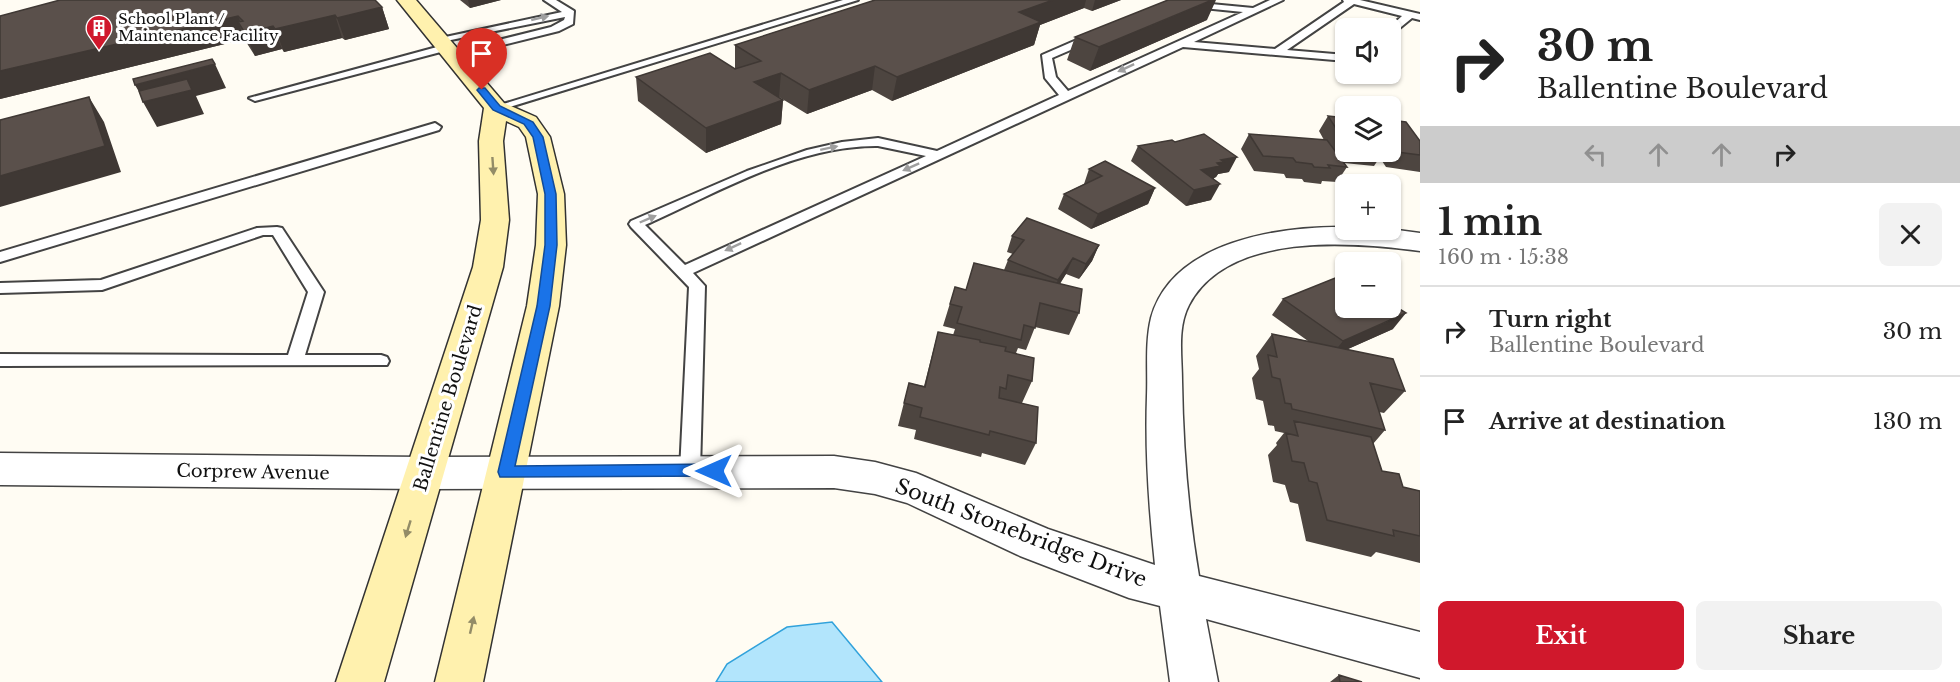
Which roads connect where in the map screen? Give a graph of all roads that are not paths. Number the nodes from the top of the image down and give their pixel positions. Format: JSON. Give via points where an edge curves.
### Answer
{"nodes":[{"id":1,"x":405,"y":0,"type":"edge"},
{"id":2,"x":549,"y":0,"type":"edge"},
{"id":3,"x":853,"y":0,"type":"edge"},
{"id":4,"x":1278,"y":0,"type":"edge"},
{"id":5,"x":1350,"y":0,"type":"edge"},
{"id":6,"x":1178,"y":5,"type":"edge"},
{"id":7,"x":1252,"y":10,"type":"junction"},
{"id":8,"x":571,"y":13,"type":"junction"},
{"id":9,"x":1409,"y":15,"type":"junction"},
{"id":10,"x":1420,"y":17,"type":"edge"},
{"id":11,"x":1401,"y":23,"type":"edge"},
{"id":12,"x":1101,"y":33,"type":"edge"},
{"id":13,"x":1179,"y":44,"type":"junction"},
{"id":14,"x":448,"y":47,"type":"junction"},
{"id":15,"x":1277,"y":52,"type":"junction"},
{"id":16,"x":1335,"y":57,"type":"edge"},
{"id":17,"x":1066,"y":96,"type":"junction"},
{"id":18,"x":255,"y":98,"type":"dead end"},
{"id":19,"x":496,"y":108,"type":"junction"},
{"id":20,"x":435,"y":127,"type":"dead end"},
{"id":21,"x":938,"y":155,"type":"junction"},
{"id":22,"x":1420,"y":242,"type":"edge"},
{"id":23,"x":0,"y":257,"type":"edge"},
{"id":24,"x":684,"y":271,"type":"junction"},
{"id":25,"x":0,"y":288,"type":"edge"},
{"id":26,"x":295,"y":359,"type":"junction"},
{"id":27,"x":0,"y":360,"type":"edge"},
{"id":28,"x":381,"y":361,"type":"dead end"},
{"id":29,"x":0,"y":469,"type":"edge"},
{"id":30,"x":690,"y":471,"type":"junction"},
{"id":31,"x":506,"y":472,"type":"junction"},
{"id":32,"x":425,"y":473,"type":"junction"},
{"id":33,"x":1178,"y":591,"type":"junction"},
{"id":34,"x":1420,"y":655,"type":"edge"},
{"id":35,"x":360,"y":682,"type":"edge"},
{"id":36,"x":459,"y":682,"type":"edge"},
{"id":37,"x":1194,"y":682,"type":"edge"}],
"edges":[{"from":1,"to":14,"type":"main road"},
{"from":2,"to":8,"type":"lane"},
{"from":3,"to":19,"type":"lane"},
{"from":4,"to":7,"type":"lane"},
{"from":5,"to":9,"type":"lane"},
{"from":5,"to":15,"type":"lane"},
{"from":6,"to":7,"type":"lane"},
{"from":7,"to":13,"type":"lane"},
{"from":14,"to":8,"type":"lane","one_way":true},
{"from":8,"to":14,"type":"lane","via":[[569,21],[555,29]]},
{"from":9,"to":10,"type":"lane"},
{"from":9,"to":11,"type":"lane"},
{"from":12,"to":17,"type":"lane","via":[[1046,57],[1051,78]]},
{"from":13,"to":15,"type":"lane"},
{"from":13,"to":17,"type":"lane","one_way":true},
{"from":14,"to":18,"type":"lane"},
{"from":14,"to":19,"type":"main road"},
{"from":15,"to":16,"type":"lane"},
{"from":17,"to":21,"type":"lane"},
{"from":19,"to":31,"type":"main road","via":[[528,122],[538,137],[551,194],[551,245],[543,306]]},
{"from":19,"to":32,"type":"main road","name":"Ballentine Boulevard","one_way":true,"via":[[490,141],[495,220],[488,267]]},
{"from":20,"to":23,"type":"lane"},
{"from":21,"to":24,"type":"lane","one_way":true},
{"from":24,"to":21,"type":"lane","one_way":true,"via":[[636,224],[803,154],[871,142]]},
{"from":22,"to":33,"type":"street","via":[[1384,236],[1293,238],[1246,248],[1221,259],[1182,291],[1167,319],[1164,412]]},
{"from":24,"to":30,"type":"lane","via":[[698,286]]},
{"from":25,"to":26,"type":"lane","via":[[102,285],[262,231],[277,231],[316,292]]},
{"from":26,"to":27,"type":"lane"},
{"from":26,"to":28,"type":"lane"},
{"from":29,"to":32,"type":"street","name":"Corprew Avenue"},
{"from":30,"to":31,"type":"street","name":"South Stonebridge Drive"},
{"from":30,"to":33,"type":"street","name":"South Stonebridge Drive","via":[[834,472],[875,478],[916,489],[1046,547],[1129,578]]},
{"from":31,"to":32,"type":"street","name":"Corprew Avenue"},
{"from":36,"to":31,"type":"main road","one_way":true},
{"from":32,"to":35,"type":"main road","name":"Ballentine Boulevard","one_way":true},
{"from":33,"to":34,"type":"street","name":"South Stonebridge Drive"},
{"from":33,"to":37,"type":"street"}]}
